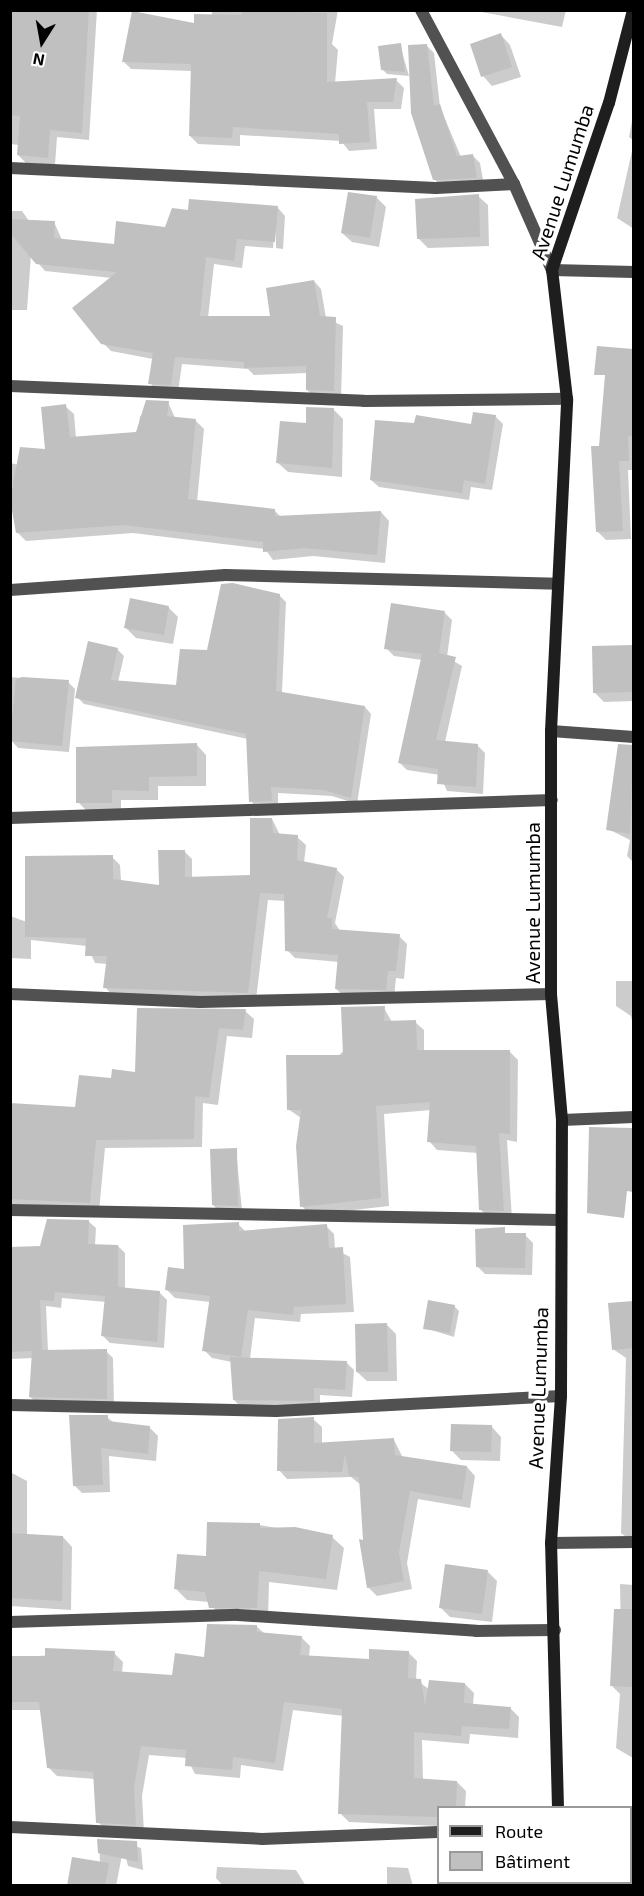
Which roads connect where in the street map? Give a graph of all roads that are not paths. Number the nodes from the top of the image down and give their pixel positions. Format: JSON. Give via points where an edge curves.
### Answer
{"nodes":[{"id":1,"x":421,"y":10,"type":"edge"},
{"id":2,"x":633,"y":10,"type":"edge"},
{"id":3,"x":10,"y":168,"type":"edge"},
{"id":4,"x":514,"y":183,"type":"junction"},
{"id":5,"x":552,"y":270,"type":"junction"},
{"id":6,"x":633,"y":272,"type":"edge"},
{"id":7,"x":10,"y":386,"type":"edge"},
{"id":8,"x":567,"y":399,"type":"junction"},
{"id":9,"x":558,"y":584,"type":"junction"},
{"id":10,"x":10,"y":590,"type":"edge"},
{"id":11,"x":551,"y":730,"type":"junction"},
{"id":12,"x":633,"y":737,"type":"edge"},
{"id":13,"x":552,"y":800,"type":"junction"},
{"id":14,"x":10,"y":818,"type":"edge"},
{"id":15,"x":10,"y":994,"type":"edge"},
{"id":16,"x":551,"y":994,"type":"junction"},
{"id":17,"x":633,"y":1117,"type":"edge"},
{"id":18,"x":562,"y":1120,"type":"junction"},
{"id":19,"x":10,"y":1210,"type":"edge"},
{"id":20,"x":559,"y":1220,"type":"junction"},
{"id":21,"x":561,"y":1396,"type":"junction"},
{"id":22,"x":10,"y":1405,"type":"edge"},
{"id":23,"x":633,"y":1542,"type":"edge"},
{"id":24,"x":551,"y":1544,"type":"junction"},
{"id":25,"x":10,"y":1622,"type":"edge"},
{"id":26,"x":555,"y":1630,"type":"junction"},
{"id":27,"x":558,"y":1806,"type":"edge"},
{"id":28,"x":10,"y":1827,"type":"edge"},
{"id":29,"x":437,"y":1832,"type":"edge"}],
"edges":[{"from":1,"to":4,"type":"street"},
{"from":2,"to":5,"type":"main road","name":"Avenue Lumumba","via":[[609,103]]},
{"from":3,"to":4,"type":"street","via":[[436,188]]},
{"from":4,"to":5,"type":"street"},
{"from":5,"to":6,"type":"street"},
{"from":5,"to":8,"type":"main road","name":"Avenue Lumumba"},
{"from":7,"to":8,"type":"street","via":[[364,401]]},
{"from":8,"to":9,"type":"main road","name":"Avenue Lumumba"},
{"from":9,"to":10,"type":"street","via":[[225,575]]},
{"from":9,"to":11,"type":"main road","name":"Avenue Lumumba"},
{"from":11,"to":12,"type":"street"},
{"from":11,"to":13,"type":"main road","name":"Avenue Lumumba"},
{"from":13,"to":14,"type":"street"},
{"from":13,"to":16,"type":"main road","name":"Avenue Lumumba"},
{"from":15,"to":16,"type":"street","via":[[200,1002]]},
{"from":16,"to":18,"type":"main road","name":"Avenue Lumumba"},
{"from":17,"to":18,"type":"street"},
{"from":18,"to":20,"type":"main road","name":"Avenue Lumumba"},
{"from":19,"to":20,"type":"street"},
{"from":20,"to":21,"type":"main road","name":"Avenue Lumumba"},
{"from":21,"to":22,"type":"street","via":[[276,1411]]},
{"from":21,"to":24,"type":"main road","name":"Avenue Lumumba"},
{"from":23,"to":24,"type":"street"},
{"from":24,"to":26,"type":"main road","name":"Avenue Lumumba"},
{"from":25,"to":26,"type":"street","via":[[237,1615],[476,1631]]},
{"from":26,"to":27,"type":"main road","name":"Avenue Lumumba"},
{"from":28,"to":29,"type":"street","via":[[262,1839]]}]}
